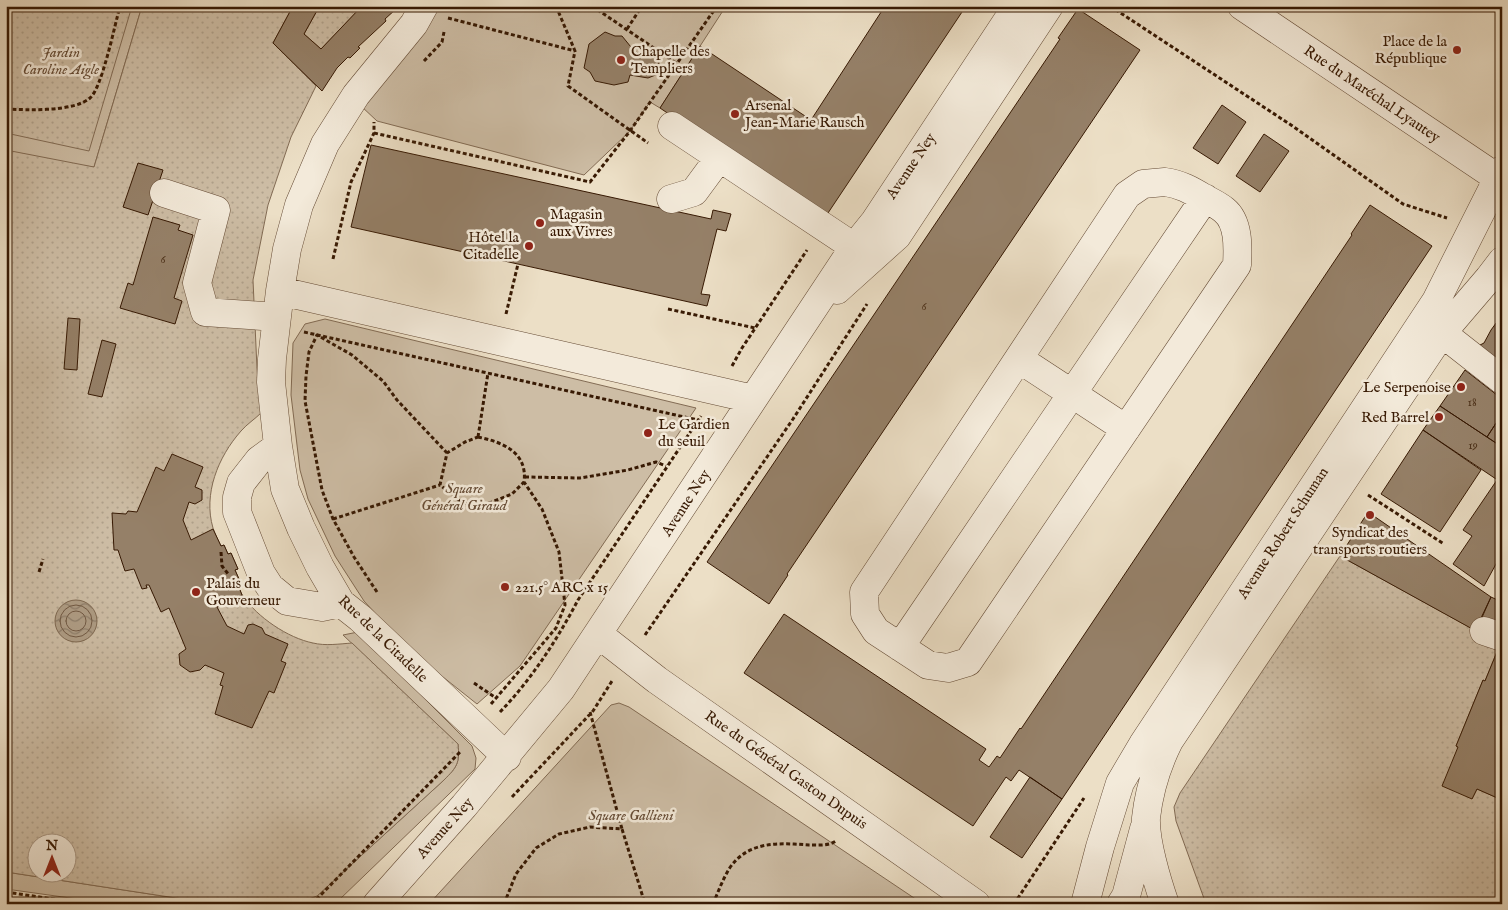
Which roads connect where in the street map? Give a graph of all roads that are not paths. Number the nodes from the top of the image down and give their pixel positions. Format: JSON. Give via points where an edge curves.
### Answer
{"nodes":[{"id":1,"x":1017,"y":6,"type":"edge"},
{"id":2,"x":1049,"y":6,"type":"edge"},
{"id":3,"x":1242,"y":6,"type":"edge"},
{"id":4,"x":418,"y":9,"type":"edge"},
{"id":5,"x":672,"y":126,"type":"dead end"},
{"id":6,"x":719,"y":158,"type":"junction"},
{"id":7,"x":1500,"y":176,"type":"edge"},
{"id":8,"x":164,"y":193,"type":"dead end"},
{"id":9,"x":1205,"y":198,"type":"junction"},
{"id":10,"x":671,"y":199,"type":"dead end"},
{"id":11,"x":854,"y":247,"type":"junction"},
{"id":12,"x":1502,"y":261,"type":"edge"},
{"id":13,"x":816,"y":307,"type":"junction"},
{"id":14,"x":278,"y":311,"type":"junction"},
{"id":15,"x":1442,"y":333,"type":"junction"},
{"id":16,"x":1019,"y":359,"type":"junction"},
{"id":17,"x":1502,"y":380,"type":"edge"},
{"id":18,"x":1073,"y":394,"type":"junction"},
{"id":19,"x":753,"y":399,"type":"junction"},
{"id":20,"x":1126,"y":429,"type":"junction"},
{"id":21,"x":278,"y":446,"type":"junction"},
{"id":22,"x":341,"y":602,"type":"junction"},
{"id":23,"x":598,"y":634,"type":"junction"},
{"id":24,"x":900,"y":647,"type":"junction"},
{"id":25,"x":507,"y":757,"type":"junction"},
{"id":26,"x":1148,"y":807,"type":"junction"},
{"id":27,"x":403,"y":875,"type":"junction"},
{"id":28,"x":364,"y":904,"type":"edge"},
{"id":29,"x":377,"y":904,"type":"edge"},
{"id":30,"x":976,"y":904,"type":"edge"},
{"id":31,"x":1086,"y":904,"type":"edge"},
{"id":32,"x":1122,"y":904,"type":"edge"},
{"id":33,"x":1165,"y":904,"type":"edge"}],
"edges":[{"from":1,"to":11,"type":"street","name":"Avenue Ney","via":[[875,221]]},
{"from":2,"to":13,"type":"street","via":[[896,236]]},
{"from":3,"to":7,"type":"street","name":"Rue du Maréchal Lyautey","via":[[1466,158]]},
{"from":4,"to":14,"type":"street","name":"Rue de la Citadelle","via":[[414,24],[356,95],[325,144],[299,205],[287,249]]},
{"from":5,"to":6,"type":"street"},
{"from":6,"to":10,"type":"street","via":[[694,192]]},
{"from":6,"to":11,"type":"street"},
{"from":7,"to":31,"type":"street","name":"Avenue Robert Schuman","via":[[1436,301],[1120,783]]},
{"from":8,"to":14,"type":"street","via":[[216,210],[197,283],[205,312]]},
{"from":9,"to":16,"type":"street","via":[[1186,187],[1165,182],[1143,184],[1127,195]]},
{"from":9,"to":18,"type":"street"},
{"from":9,"to":20,"type":"street","via":[[1225,211],[1232,221],[1238,248],[1237,265]]},
{"from":11,"to":13,"type":"street","name":"Avenue Ney"},
{"from":12,"to":15,"type":"street","name":"Avenue Robert Schuman"},
{"from":13,"to":19,"type":"street","name":"Avenue Ney"},
{"from":14,"to":19,"type":"street","via":[[500,341]]},
{"from":14,"to":21,"type":"street","name":"Rue de la Citadelle","via":[[271,382]]},
{"from":15,"to":17,"type":"street"},
{"from":15,"to":26,"type":"street","name":"Avenue Robert Schuman","via":[[1169,741],[1157,764]]},
{"from":16,"to":18,"type":"street"},
{"from":16,"to":24,"type":"street","via":[[864,592],[865,614],[876,631]]},
{"from":18,"to":20,"type":"street"},
{"from":18,"to":24,"type":"street"},
{"from":19,"to":23,"type":"street","name":"Avenue Ney"},
{"from":20,"to":24,"type":"street","via":[[968,662],[948,668],[928,666]]},
{"from":21,"to":22,"type":"street","name":"Rue de la Citadelle","via":[[285,489],[320,567]]},
{"from":21,"to":22,"type":"street","via":[[259,460],[241,483],[237,497],[237,512],[261,574],[270,587],[287,601],[322,607]]},
{"from":22,"to":25,"type":"street","name":"Rue de la Citadelle"},
{"from":23,"to":25,"type":"street","name":"Avenue Ney","via":[[561,689]]},
{"from":23,"to":30,"type":"street","name":"Rue du Général Gaston Dupuis"},
{"from":25,"to":27,"type":"street","name":"Avenue Ney"},
{"from":26,"to":32,"type":"street"},
{"from":26,"to":33,"type":"street","via":[[1148,839]]},
{"from":27,"to":28,"type":"street"},
{"from":27,"to":29,"type":"street","name":"Avenue Ney"}]}
